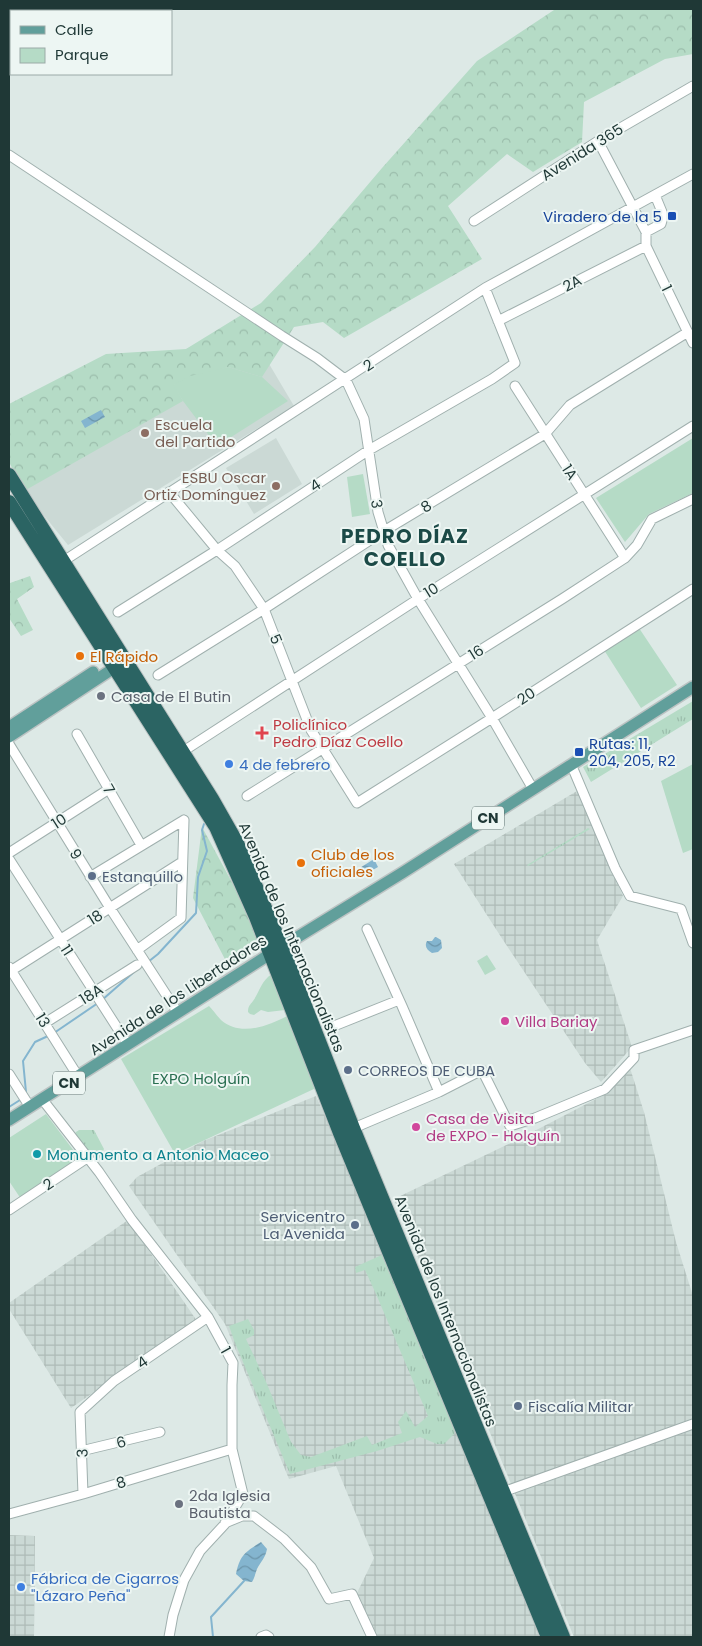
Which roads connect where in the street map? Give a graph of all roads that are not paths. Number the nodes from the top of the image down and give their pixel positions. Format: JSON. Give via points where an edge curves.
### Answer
{"nodes":[{"id":1,"x":693,"y":86,"type":"edge"},
{"id":2,"x":598,"y":141,"type":"junction"},
{"id":3,"x":9,"y":155,"type":"edge"},
{"id":4,"x":693,"y":174,"type":"edge"},
{"id":5,"x":655,"y":195,"type":"junction"},
{"id":6,"x":634,"y":206,"type":"junction"},
{"id":7,"x":474,"y":222,"type":"dead end"},
{"id":8,"x":646,"y":232,"type":"junction"},
{"id":9,"x":646,"y":246,"type":"junction"},
{"id":10,"x":485,"y":288,"type":"junction"},
{"id":11,"x":498,"y":321,"type":"junction"},
{"id":12,"x":688,"y":332,"type":"junction"},
{"id":13,"x":693,"y":343,"type":"edge"},
{"id":14,"x":346,"y":380,"type":"junction"},
{"id":15,"x":515,"y":386,"type":"dead end"},
{"id":16,"x":693,"y":426,"type":"edge"},
{"id":17,"x":545,"y":434,"type":"junction"},
{"id":18,"x":369,"y":450,"type":"junction"},
{"id":19,"x":9,"y":475,"type":"edge"},
{"id":20,"x":169,"y":492,"type":"junction"},
{"id":21,"x":584,"y":494,"type":"junction"},
{"id":22,"x":693,"y":499,"type":"edge"},
{"id":23,"x":9,"y":502,"type":"edge"},
{"id":24,"x":384,"y":531,"type":"junction"},
{"id":25,"x":218,"y":550,"type":"junction"},
{"id":26,"x":625,"y":558,"type":"junction"},
{"id":27,"x":57,"y":565,"type":"junction"},
{"id":28,"x":693,"y":589,"type":"edge"},
{"id":29,"x":418,"y":598,"type":"junction"},
{"id":30,"x":264,"y":609,"type":"junction"},
{"id":31,"x":118,"y":612,"type":"dead end"},
{"id":32,"x":116,"y":663,"type":"junction"},
{"id":33,"x":458,"y":664,"type":"junction"},
{"id":34,"x":158,"y":675,"type":"dead end"},
{"id":35,"x":292,"y":679,"type":"junction"},
{"id":36,"x":693,"y":687,"type":"edge"},
{"id":37,"x":492,"y":718,"type":"junction"},
{"id":38,"x":9,"y":727,"type":"edge"},
{"id":39,"x":77,"y":734,"type":"dead end"},
{"id":40,"x":9,"y":737,"type":"edge"},
{"id":41,"x":9,"y":744,"type":"edge"},
{"id":42,"x":323,"y":748,"type":"junction"},
{"id":43,"x":177,"y":755,"type":"junction"},
{"id":44,"x":571,"y":764,"type":"junction"},
{"id":45,"x":109,"y":789,"type":"junction"},
{"id":46,"x":533,"y":790,"type":"junction"},
{"id":47,"x":247,"y":796,"type":"dead end"},
{"id":48,"x":357,"y":803,"type":"joint"},
{"id":49,"x":57,"y":822,"type":"junction"},
{"id":50,"x":141,"y":845,"type":"junction"},
{"id":51,"x":9,"y":853,"type":"edge"},
{"id":52,"x":9,"y":859,"type":"edge"},
{"id":53,"x":182,"y":862,"type":"junction"},
{"id":54,"x":90,"y":877,"type":"junction"},
{"id":55,"x":110,"y":908,"type":"junction"},
{"id":56,"x":367,"y":930,"type":"dead end"},
{"id":57,"x":60,"y":940,"type":"junction"},
{"id":58,"x":693,"y":943,"type":"edge"},
{"id":59,"x":137,"y":950,"type":"junction"},
{"id":60,"x":276,"y":951,"type":"junction"},
{"id":61,"x":137,"y":966,"type":"dead end"},
{"id":62,"x":10,"y":970,"type":"edge"},
{"id":63,"x":94,"y":992,"type":"junction"},
{"id":64,"x":399,"y":1000,"type":"junction"},
{"id":65,"x":178,"y":1013,"type":"junction"},
{"id":66,"x":45,"y":1023,"type":"junction"},
{"id":67,"x":334,"y":1026,"type":"dead end"},
{"id":68,"x":693,"y":1030,"type":"edge"},
{"id":69,"x":125,"y":1040,"type":"dead end"},
{"id":70,"x":76,"y":1073,"type":"dead end"},
{"id":71,"x":9,"y":1074,"type":"edge"},
{"id":72,"x":439,"y":1092,"type":"junction"},
{"id":73,"x":42,"y":1099,"type":"junction"},
{"id":74,"x":30,"y":1107,"type":"junction"},
{"id":75,"x":9,"y":1120,"type":"edge"},
{"id":76,"x":347,"y":1131,"type":"junction"},
{"id":77,"x":86,"y":1158,"type":"junction"},
{"id":78,"x":9,"y":1210,"type":"edge"},
{"id":79,"x":208,"y":1317,"type":"junction"},
{"id":80,"x":80,"y":1412,"type":"joint"},
{"id":81,"x":693,"y":1424,"type":"edge"},
{"id":82,"x":160,"y":1432,"type":"dead end"},
{"id":83,"x":232,"y":1449,"type":"junction"},
{"id":84,"x":82,"y":1451,"type":"junction"},
{"id":85,"x":503,"y":1492,"type":"junction"},
{"id":86,"x":83,"y":1494,"type":"junction"},
{"id":87,"x":9,"y":1514,"type":"edge"},
{"id":88,"x":225,"y":1524,"type":"junction"},
{"id":89,"x":169,"y":1637,"type":"edge"},
{"id":90,"x":261,"y":1637,"type":"edge"},
{"id":91,"x":269,"y":1637,"type":"edge"},
{"id":92,"x":372,"y":1637,"type":"edge"},
{"id":93,"x":548,"y":1637,"type":"edge"},
{"id":94,"x":563,"y":1637,"type":"edge"}],
"edges":[{"from":1,"to":2,"type":"street","name":"Avenida 365"},
{"from":2,"to":6,"type":"street","name":"1"},
{"from":2,"to":7,"type":"street","name":"Avenida 365"},
{"from":3,"to":14,"type":"street","name":"3"},
{"from":4,"to":5,"type":"street","name":"2"},
{"from":5,"to":6,"type":"street","name":"2"},
{"from":5,"to":8,"type":"street","via":[[663,217],[661,224]]},
{"from":6,"to":8,"type":"street","name":"1"},
{"from":6,"to":10,"type":"street","name":"2"},
{"from":8,"to":9,"type":"street","name":"1"},
{"from":9,"to":11,"type":"street","name":"2A"},
{"from":9,"to":12,"type":"street","name":"1"},
{"from":10,"to":11,"type":"street"},
{"from":10,"to":14,"type":"street","name":"2"},
{"from":11,"to":18,"type":"street","name":"4","via":[[515,363]]},
{"from":12,"to":13,"type":"street","name":"1"},
{"from":12,"to":17,"type":"street","name":"8","via":[[570,405]]},
{"from":14,"to":18,"type":"street","name":"3","via":[[364,419]]},
{"from":14,"to":20,"type":"street","name":"2"},
{"from":15,"to":17,"type":"street","name":"1A"},
{"from":16,"to":21,"type":"street","name":"10"},
{"from":17,"to":21,"type":"street","name":"1A"},
{"from":17,"to":24,"type":"street","name":"8"},
{"from":18,"to":24,"type":"street","name":"3"},
{"from":18,"to":25,"type":"street","name":"4"},
{"from":19,"to":27,"type":"highway","name":"Avenida de los Internacionalistas"},
{"from":20,"to":25,"type":"street","name":"5"},
{"from":20,"to":27,"type":"street","name":"2"},
{"from":21,"to":26,"type":"street","name":"1A"},
{"from":21,"to":29,"type":"street","name":"10"},
{"from":22,"to":26,"type":"street","name":"16","via":[[652,520]]},
{"from":23,"to":27,"type":"highway","name":"Avenida de los Internacionalistas"},
{"from":24,"to":29,"type":"street","name":"3"},
{"from":24,"to":30,"type":"street","name":"8"},
{"from":25,"to":30,"type":"street","name":"5","via":[[235,566]]},
{"from":25,"to":31,"type":"street","name":"4"},
{"from":26,"to":33,"type":"street","name":"16"},
{"from":27,"to":32,"type":"highway","name":"Avenida de los Internacionalistas"},
{"from":28,"to":37,"type":"street","name":"20"},
{"from":29,"to":33,"type":"street","name":"3"},
{"from":29,"to":35,"type":"street","name":"10"},
{"from":30,"to":34,"type":"street","name":"8"},
{"from":30,"to":35,"type":"street","name":"5"},
{"from":32,"to":38,"type":"main road"},
{"from":32,"to":40,"type":"main road"},
{"from":32,"to":43,"type":"highway","name":"Avenida de los Internacionalistas"},
{"from":33,"to":37,"type":"street","name":"3"},
{"from":33,"to":42,"type":"street","name":"16"},
{"from":35,"to":42,"type":"street","name":"5","via":[[311,730]]},
{"from":35,"to":43,"type":"street","name":"10"},
{"from":36,"to":44,"type":"main road","name":"Avenida de los Libertadores","number":"CN"},
{"from":37,"to":46,"type":"street","name":"3"},
{"from":37,"to":48,"type":"street","name":"20"},
{"from":39,"to":45,"type":"street","name":"7"},
{"from":41,"to":49,"type":"street","name":"9"},
{"from":42,"to":47,"type":"street","name":"16"},
{"from":42,"to":48,"type":"street","name":"5"},
{"from":43,"to":60,"type":"highway","name":"Avenida de los Internacionalistas","via":[[214,803],[237,843]]},
{"from":44,"to":46,"type":"main road","name":"Avenida de los Libertadores","number":"CN"},
{"from":44,"to":58,"type":"street","via":[[630,896],[681,909]]},
{"from":45,"to":49,"type":"street","name":"10"},
{"from":45,"to":50,"type":"street","name":"7"},
{"from":46,"to":60,"type":"main road","name":"Avenida de los Libertadores","number":"CN"},
{"from":49,"to":51,"type":"street","name":"10"},
{"from":49,"to":54,"type":"street","name":"9"},
{"from":50,"to":53,"type":"street","via":[[184,820]]},
{"from":50,"to":54,"type":"street"},
{"from":52,"to":57,"type":"street","name":"11"},
{"from":53,"to":55,"type":"street","name":"18"},
{"from":53,"to":59,"type":"street","via":[[180,920]]},
{"from":54,"to":55,"type":"street","name":"9"},
{"from":55,"to":57,"type":"street","name":"18"},
{"from":55,"to":59,"type":"street","name":"9"},
{"from":56,"to":64,"type":"street"},
{"from":57,"to":62,"type":"street","name":"18"},
{"from":57,"to":63,"type":"street","name":"11"},
{"from":59,"to":65,"type":"street","name":"9"},
{"from":60,"to":65,"type":"main road","name":"Avenida de los Libertadores","number":"CN"},
{"from":60,"to":76,"type":"highway","name":"Avenida de los Internacionalistas"},
{"from":61,"to":63,"type":"street","name":"18A"},
{"from":62,"to":66,"type":"street","name":"13"},
{"from":63,"to":66,"type":"street","name":"18A"},
{"from":63,"to":69,"type":"street","name":"11"},
{"from":64,"to":67,"type":"street"},
{"from":64,"to":72,"type":"street"},
{"from":65,"to":73,"type":"main road","name":"Avenida de los Libertadores","number":"CN"},
{"from":66,"to":70,"type":"street","name":"13"},
{"from":68,"to":72,"type":"street","via":[[634,1050],[634,1058],[605,1089],[510,1126],[482,1070]]},
{"from":71,"to":74,"type":"street"},
{"from":72,"to":76,"type":"street"},
{"from":73,"to":74,"type":"main road","name":"Avenida de los Libertadores","number":"CN"},
{"from":73,"to":77,"type":"street","name":"1"},
{"from":74,"to":75,"type":"main road","name":"Avenida de los Libertadores","number":"CN"},
{"from":76,"to":85,"type":"highway","name":"Avenida de los Internacionalistas"},
{"from":76,"to":93,"type":"highway","name":"Avenida de los Internacionalistas"},
{"from":77,"to":78,"type":"street","name":"2"},
{"from":77,"to":79,"type":"street","name":"1"},
{"from":79,"to":80,"type":"street","name":"4","via":[[114,1381]]},
{"from":79,"to":83,"type":"street","name":"1","via":[[233,1363]]},
{"from":80,"to":84,"type":"street","name":"3"},
{"from":81,"to":85,"type":"street"},
{"from":82,"to":84,"type":"street","name":"6"},
{"from":83,"to":86,"type":"street","name":"8"},
{"from":83,"to":88,"type":"street","name":"1","via":[[243,1494]]},
{"from":84,"to":86,"type":"street","name":"3"},
{"from":85,"to":94,"type":"highway","name":"Avenida de los Internacionalistas"},
{"from":86,"to":87,"type":"street","name":"8"},
{"from":88,"to":89,"type":"street","name":"1","via":[[200,1551],[184,1580]]},
{"from":88,"to":92,"type":"street","via":[[242,1516],[254,1516],[284,1539],[311,1567],[329,1599],[352,1594]]},
{"from":90,"to":91,"type":"street","via":[[266,1634]]}]}
